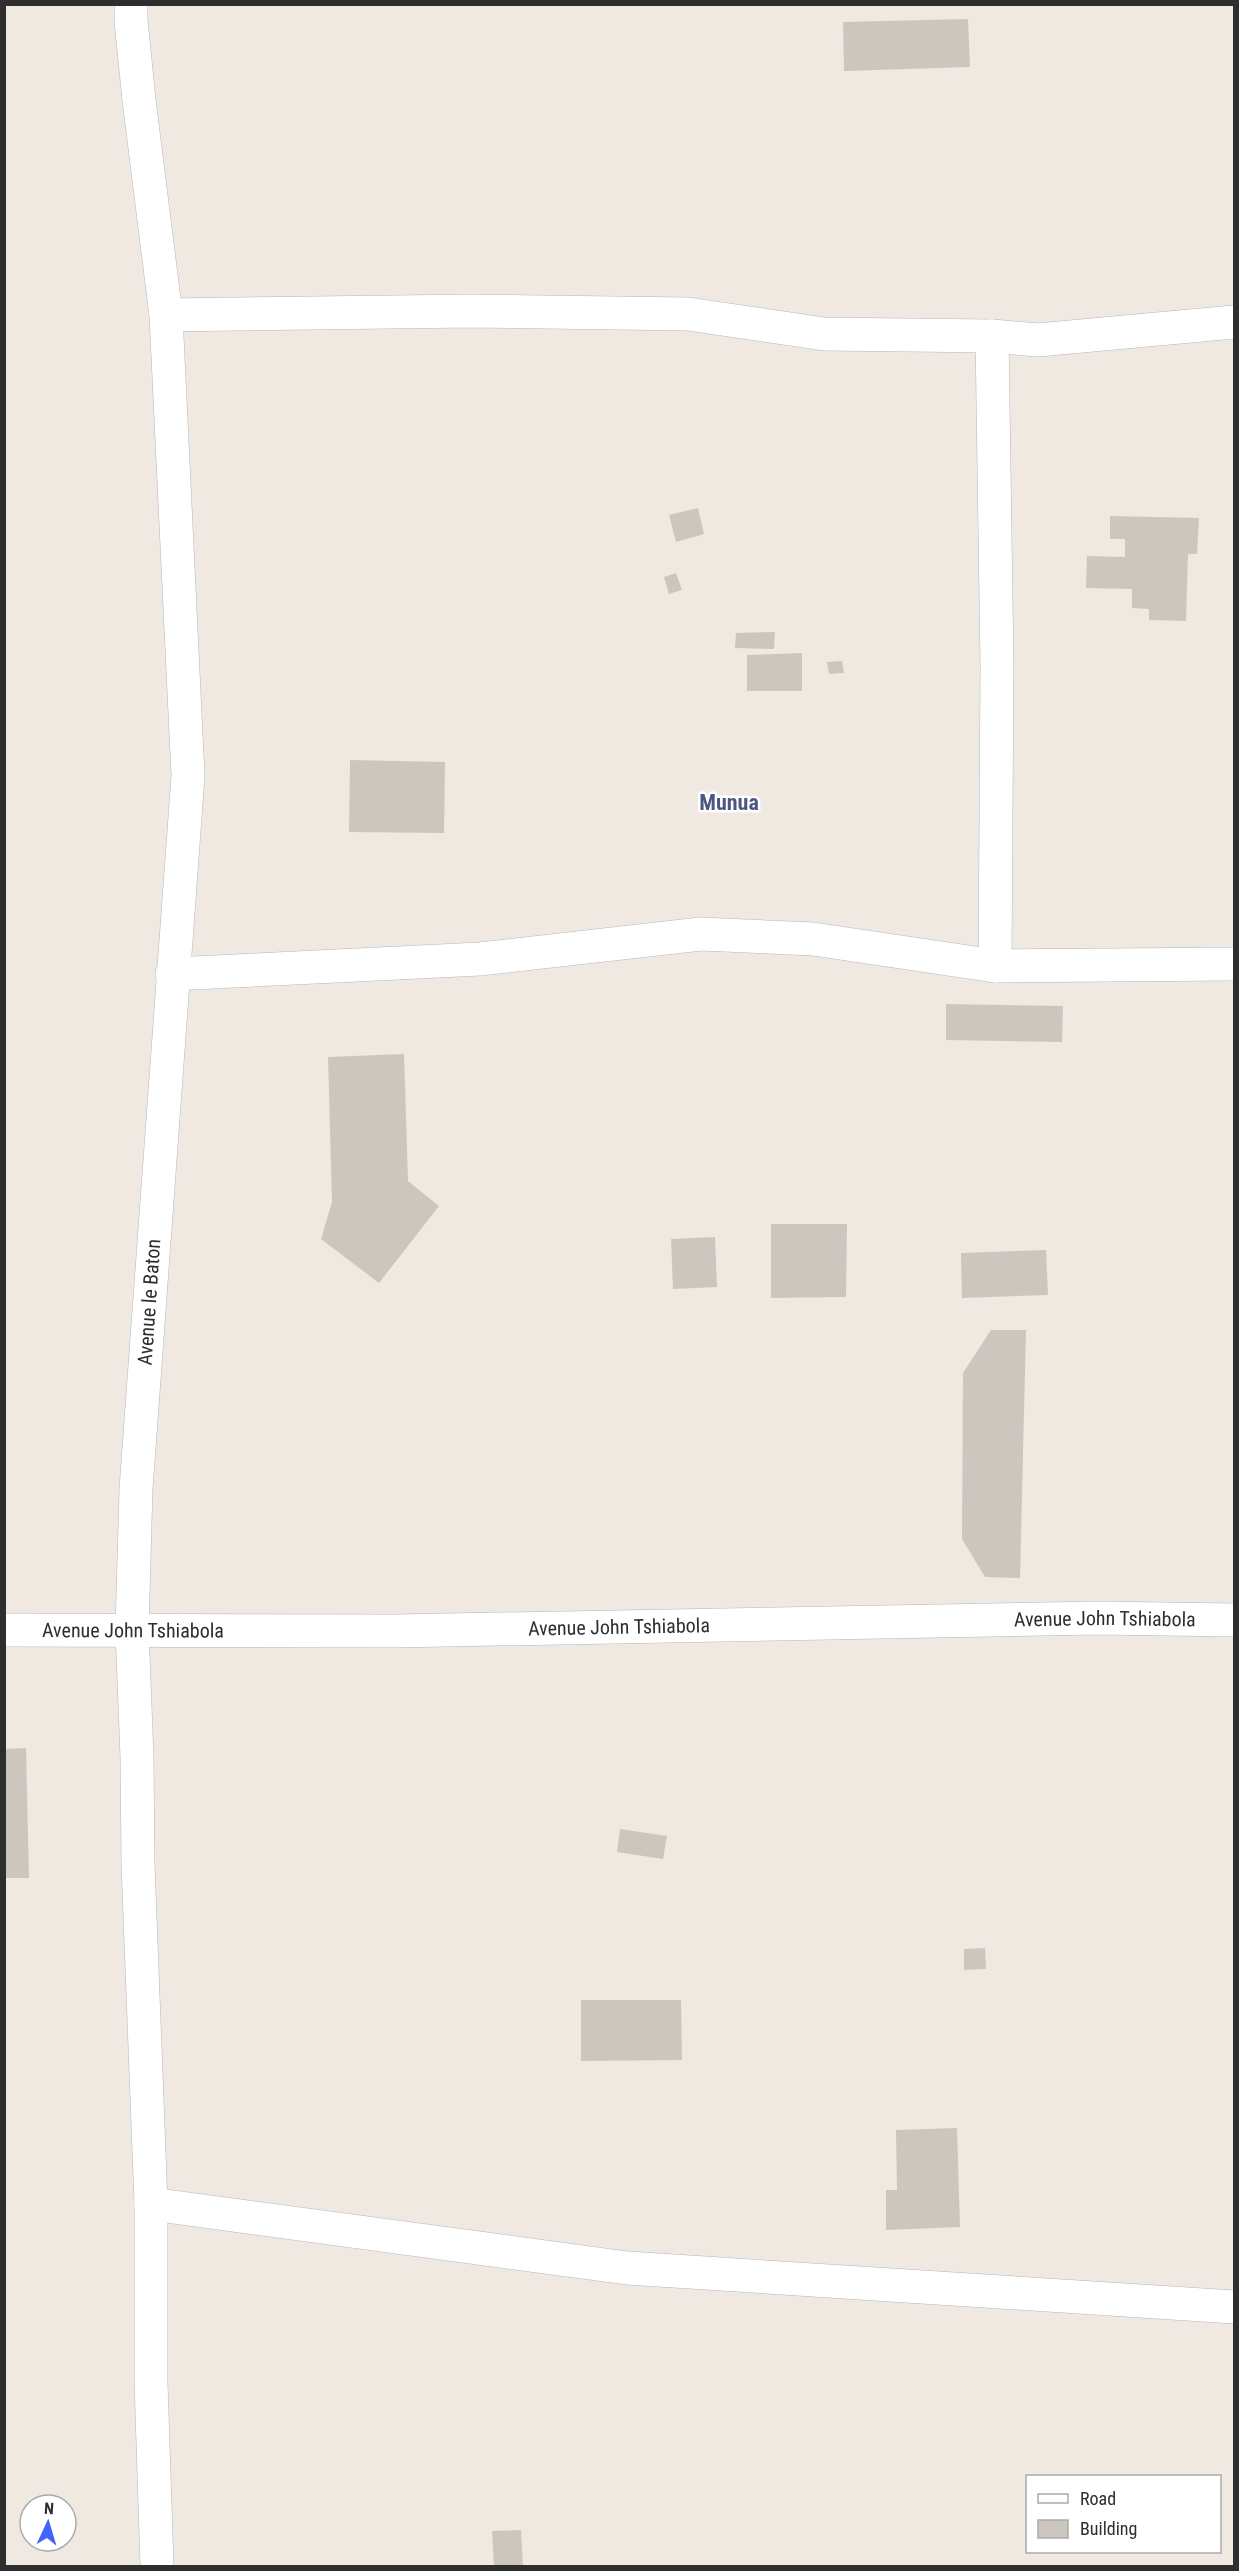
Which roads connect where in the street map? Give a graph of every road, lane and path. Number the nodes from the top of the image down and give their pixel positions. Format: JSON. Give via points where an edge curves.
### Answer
{"nodes":[{"id":1,"x":131,"y":4,"type":"edge"},
{"id":2,"x":166,"y":315,"type":"junction"},
{"id":3,"x":1234,"y":322,"type":"edge"},
{"id":4,"x":992,"y":336,"type":"junction"},
{"id":5,"x":1234,"y":964,"type":"edge"},
{"id":6,"x":995,"y":966,"type":"junction"},
{"id":7,"x":172,"y":974,"type":"junction"},
{"id":8,"x":1234,"y":1620,"type":"edge"},
{"id":9,"x":4,"y":1630,"type":"edge"},
{"id":10,"x":132,"y":1630,"type":"junction"},
{"id":11,"x":151,"y":2204,"type":"junction"},
{"id":12,"x":1234,"y":2307,"type":"edge"},
{"id":13,"x":157,"y":2566,"type":"edge"}],
"edges":[{"from":1,"to":2,"type":"street","name":"Avenue le Baton"},
{"from":2,"to":4,"type":"street","via":[[471,311],[687,314],[824,334]]},
{"from":2,"to":7,"type":"street","name":"Avenue le Baton","via":[[188,776]]},
{"from":3,"to":4,"type":"street","via":[[1038,340]]},
{"from":4,"to":6,"type":"street","via":[[997,666]]},
{"from":5,"to":6,"type":"street"},
{"from":6,"to":7,"type":"street","via":[[813,939],[701,934],[480,959]]},
{"from":7,"to":10,"type":"street","name":"Avenue le Baton","via":[[136,1489]]},
{"from":8,"to":10,"type":"street","name":"Avenue John Tshiabola","via":[[1097,1618],[395,1631]]},
{"from":9,"to":10,"type":"street","name":"Avenue John Tshiabola"},
{"from":10,"to":11,"type":"street","name":"Avenue le Baton"},
{"from":11,"to":12,"type":"street","via":[[627,2268]]},
{"from":11,"to":13,"type":"street","name":"Avenue le Baton"}]}
